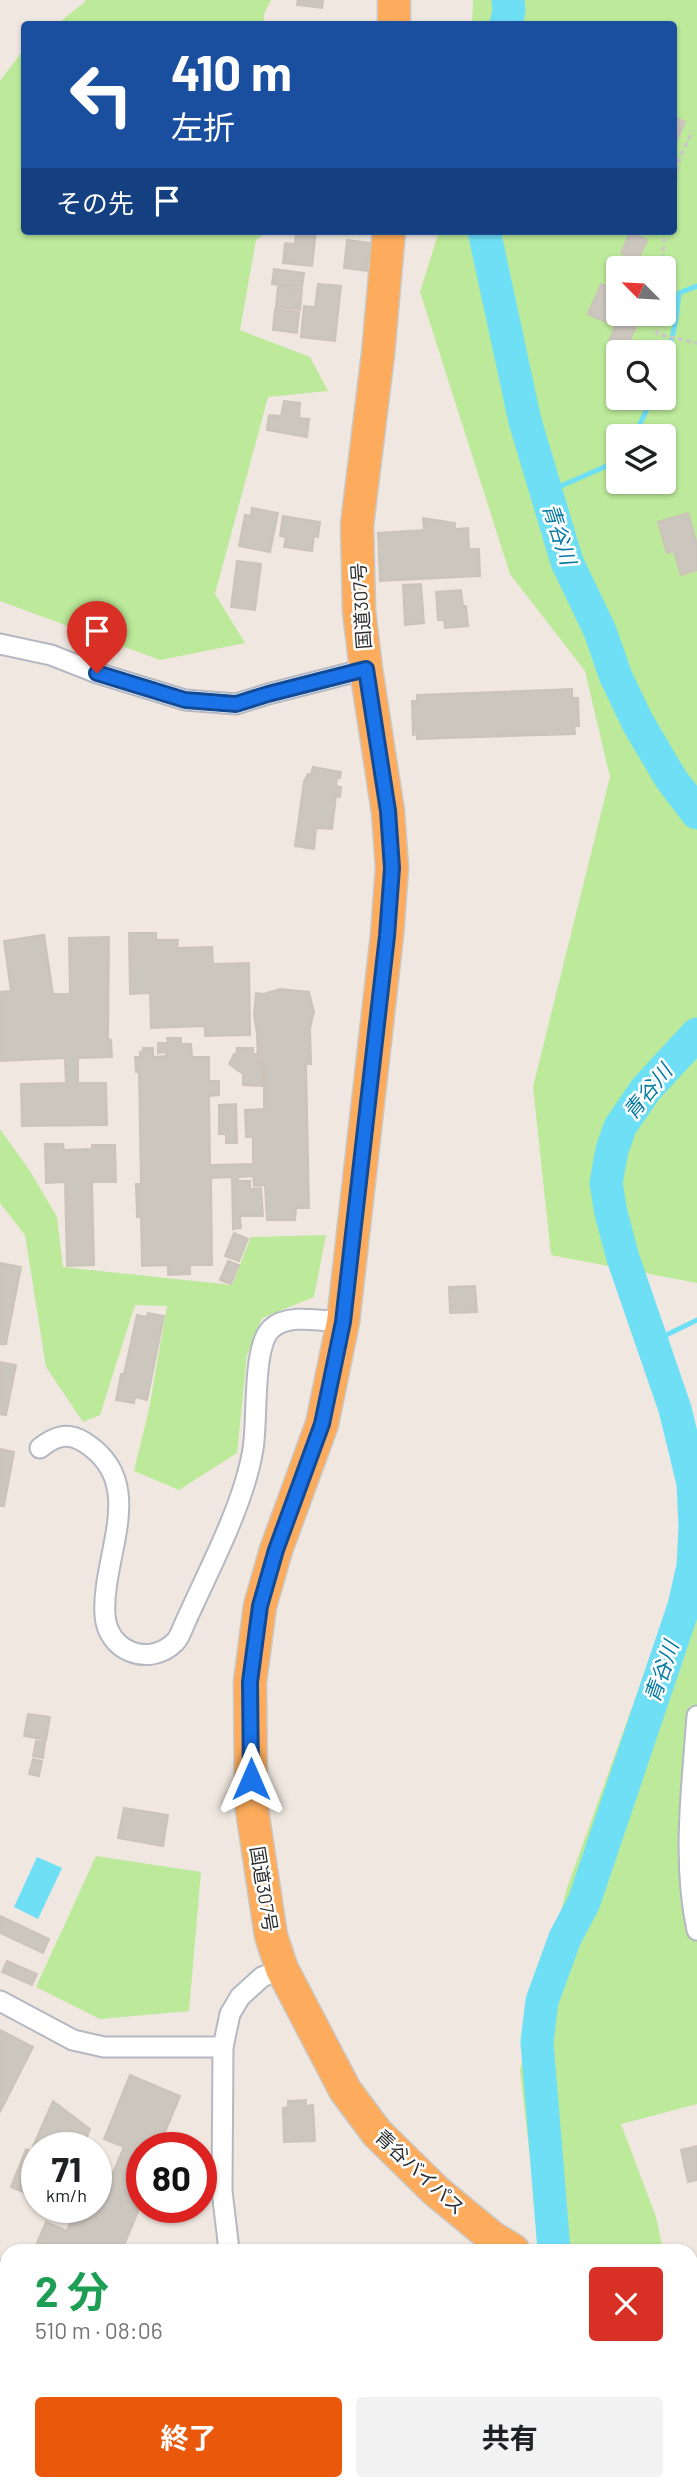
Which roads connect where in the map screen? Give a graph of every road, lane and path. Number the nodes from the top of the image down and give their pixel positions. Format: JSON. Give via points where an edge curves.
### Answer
{"nodes":[{"id":1,"x":394,"y":0,"type":"edge"},
{"id":2,"x":394,"y":21,"type":"edge"},
{"id":3,"x":692,"y":131,"type":"dead end"},
{"id":4,"x":677,"y":171,"type":"edge"},
{"id":5,"x":389,"y":235,"type":"edge"},
{"id":6,"x":665,"y":235,"type":"edge"},
{"id":7,"x":662,"y":256,"type":"edge"},
{"id":8,"x":657,"y":326,"type":"edge"},
{"id":9,"x":697,"y":343,"type":"edge"},
{"id":10,"x":0,"y":644,"type":"edge"},
{"id":11,"x":366,"y":669,"type":"junction"},
{"id":12,"x":343,"y":1322,"type":"junction"},
{"id":13,"x":40,"y":1447,"type":"dead end"},
{"id":14,"x":697,"y":1716,"type":"edge"},
{"id":15,"x":693,"y":1853,"type":"edge"},
{"id":16,"x":697,"y":1930,"type":"edge"},
{"id":17,"x":282,"y":1969,"type":"junction"},
{"id":18,"x":0,"y":2001,"type":"edge"},
{"id":19,"x":223,"y":2047,"type":"junction"},
{"id":20,"x":228,"y":2244,"type":"edge"},
{"id":21,"x":503,"y":2244,"type":"edge"}],
"edges":[{"from":1,"to":2,"type":"highway"},
{"from":3,"to":4,"type":"path"},
{"from":5,"to":11,"type":"highway","name":"国道307号","via":[[357,525]]},
{"from":6,"to":7,"type":"path"},
{"from":8,"to":9,"type":"path","via":[[657,334]]},
{"from":10,"to":11,"type":"street","via":[[51,655],[185,700],[236,704]]},
{"from":11,"to":12,"type":"highway","name":"国道307号","via":[[392,868]]},
{"from":12,"to":13,"type":"street","via":[[290,1320],[271,1328],[260,1345],[253,1448],[245,1486],[176,1641],[161,1652],[145,1656],[128,1652],[115,1641],[105,1617],[120,1504],[114,1473],[100,1454],[74,1438],[53,1438]]},
{"from":12,"to":17,"type":"highway","name":"国道307号","via":[[322,1424],[260,1606],[250,1682],[251,1803],[271,1936]]},
{"from":14,"to":15,"type":"street","via":[[690,1818]]},
{"from":15,"to":16,"type":"street","via":[[689,1871]]},
{"from":17,"to":19,"type":"street","via":[[262,1977],[240,1997],[230,2014]]},
{"from":17,"to":21,"type":"highway","name":"青谷バイパス","via":[[345,2090],[377,2133],[436,2191]]},
{"from":18,"to":19,"type":"street","via":[[73,2040],[104,2047]]},
{"from":19,"to":20,"type":"street","via":[[222,2191]]}]}
